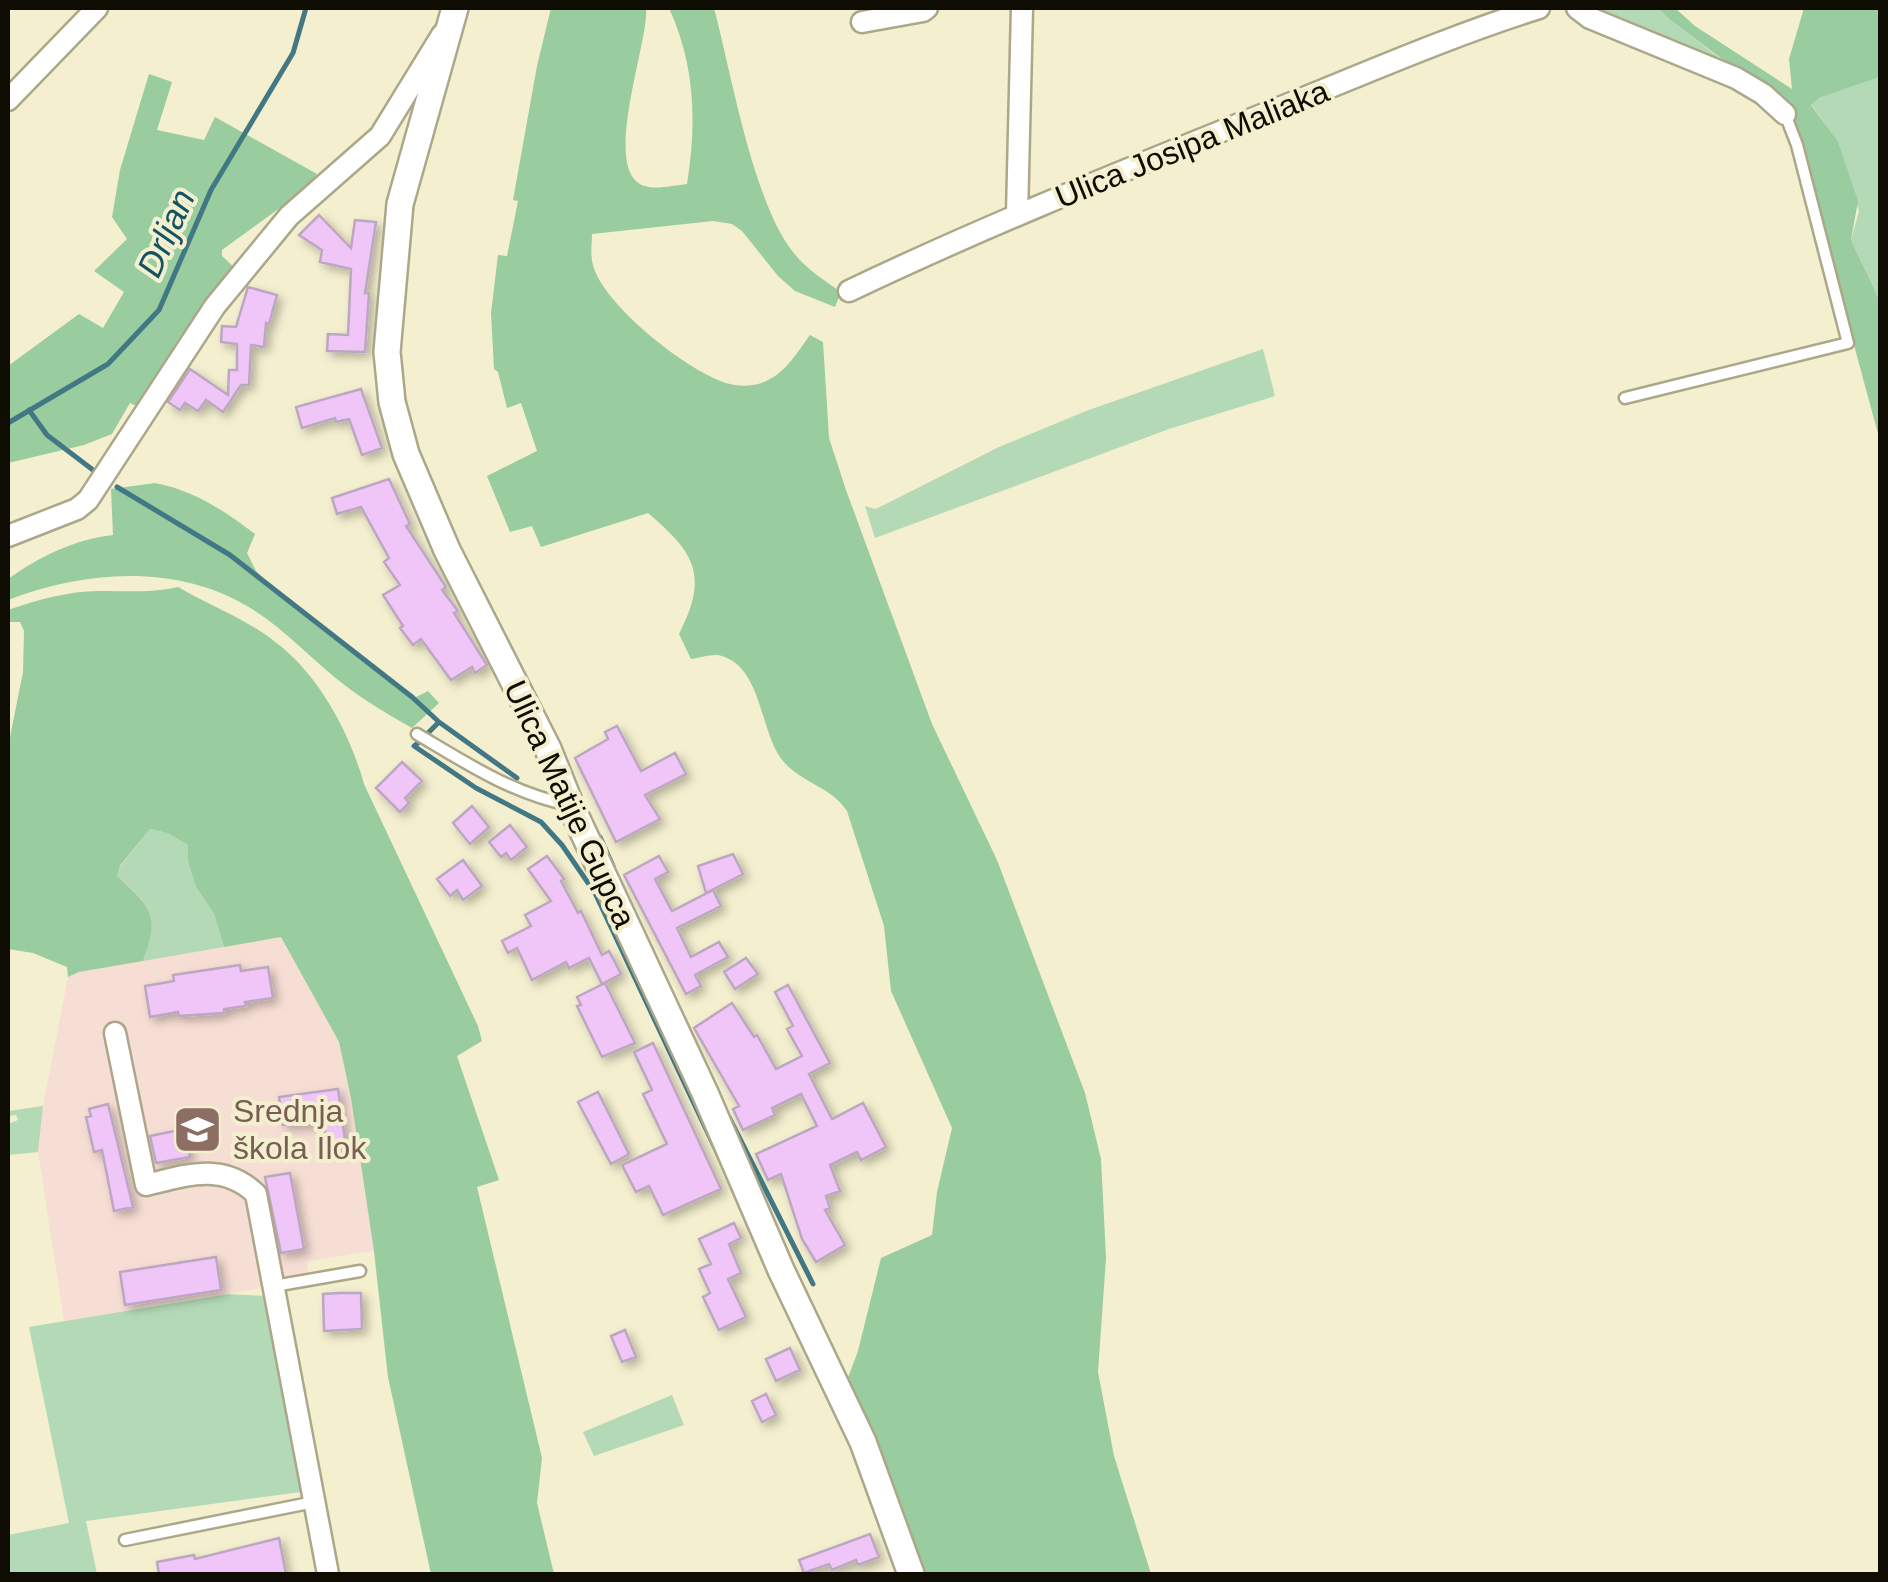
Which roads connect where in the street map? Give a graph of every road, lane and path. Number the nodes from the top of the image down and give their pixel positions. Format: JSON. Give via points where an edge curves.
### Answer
{"nodes":[{"id":1,"x":97,"y":8,"type":"edge"},
{"id":2,"x":927,"y":8,"type":"edge"},
{"id":3,"x":1022,"y":8,"type":"edge"},
{"id":4,"x":1539,"y":8,"type":"edge"},
{"id":5,"x":1578,"y":8,"type":"edge"},
{"id":6,"x":451,"y":19,"type":"edge"},
{"id":7,"x":862,"y":22,"type":"dead end"},
{"id":8,"x":8,"y":100,"type":"edge"},
{"id":9,"x":1784,"y":114,"type":"joint"},
{"id":10,"x":1017,"y":214,"type":"junction"},
{"id":11,"x":849,"y":291,"type":"dead end"},
{"id":12,"x":1625,"y":398,"type":"dead end"},
{"id":13,"x":8,"y":536,"type":"edge"},
{"id":14,"x":417,"y":734,"type":"dead end"},
{"id":15,"x":571,"y":806,"type":"junction"},
{"id":16,"x":115,"y":1032,"type":"dead end"},
{"id":17,"x":360,"y":1271,"type":"dead end"},
{"id":18,"x":274,"y":1286,"type":"junction"},
{"id":19,"x":314,"y":1502,"type":"junction"},
{"id":20,"x":125,"y":1540,"type":"dead end"},
{"id":21,"x":328,"y":1574,"type":"edge"},
{"id":22,"x":911,"y":1574,"type":"edge"}],
"edges":[{"from":1,"to":8,"type":"street"},
{"from":2,"to":7,"type":"street"},
{"from":3,"to":10,"type":"street"},
{"from":4,"to":10,"type":"street","name":"Ulica Josipa Maliaka"},
{"from":5,"to":9,"type":"street","via":[[1736,78]]},
{"from":6,"to":13,"type":"street","via":[[380,136],[289,216],[215,306],[88,500]]},
{"from":6,"to":15,"type":"street","name":"Ulica Matije Gupca","via":[[400,204],[387,352],[392,402],[446,550]]},
{"from":9,"to":12,"type":"lane","via":[[1848,343]]},
{"from":10,"to":11,"type":"street","name":"Ulica Josipa Maliaka"},
{"from":14,"to":15,"type":"lane","via":[[491,779]]},
{"from":15,"to":22,"type":"street","name":"Ulica Matije Gupca","via":[[863,1442]]},
{"from":16,"to":18,"type":"street","via":[[146,1185],[215,1173],[240,1179],[256,1194]]},
{"from":17,"to":18,"type":"lane"},
{"from":18,"to":19,"type":"street"},
{"from":19,"to":20,"type":"lane"},
{"from":19,"to":21,"type":"street"}]}
